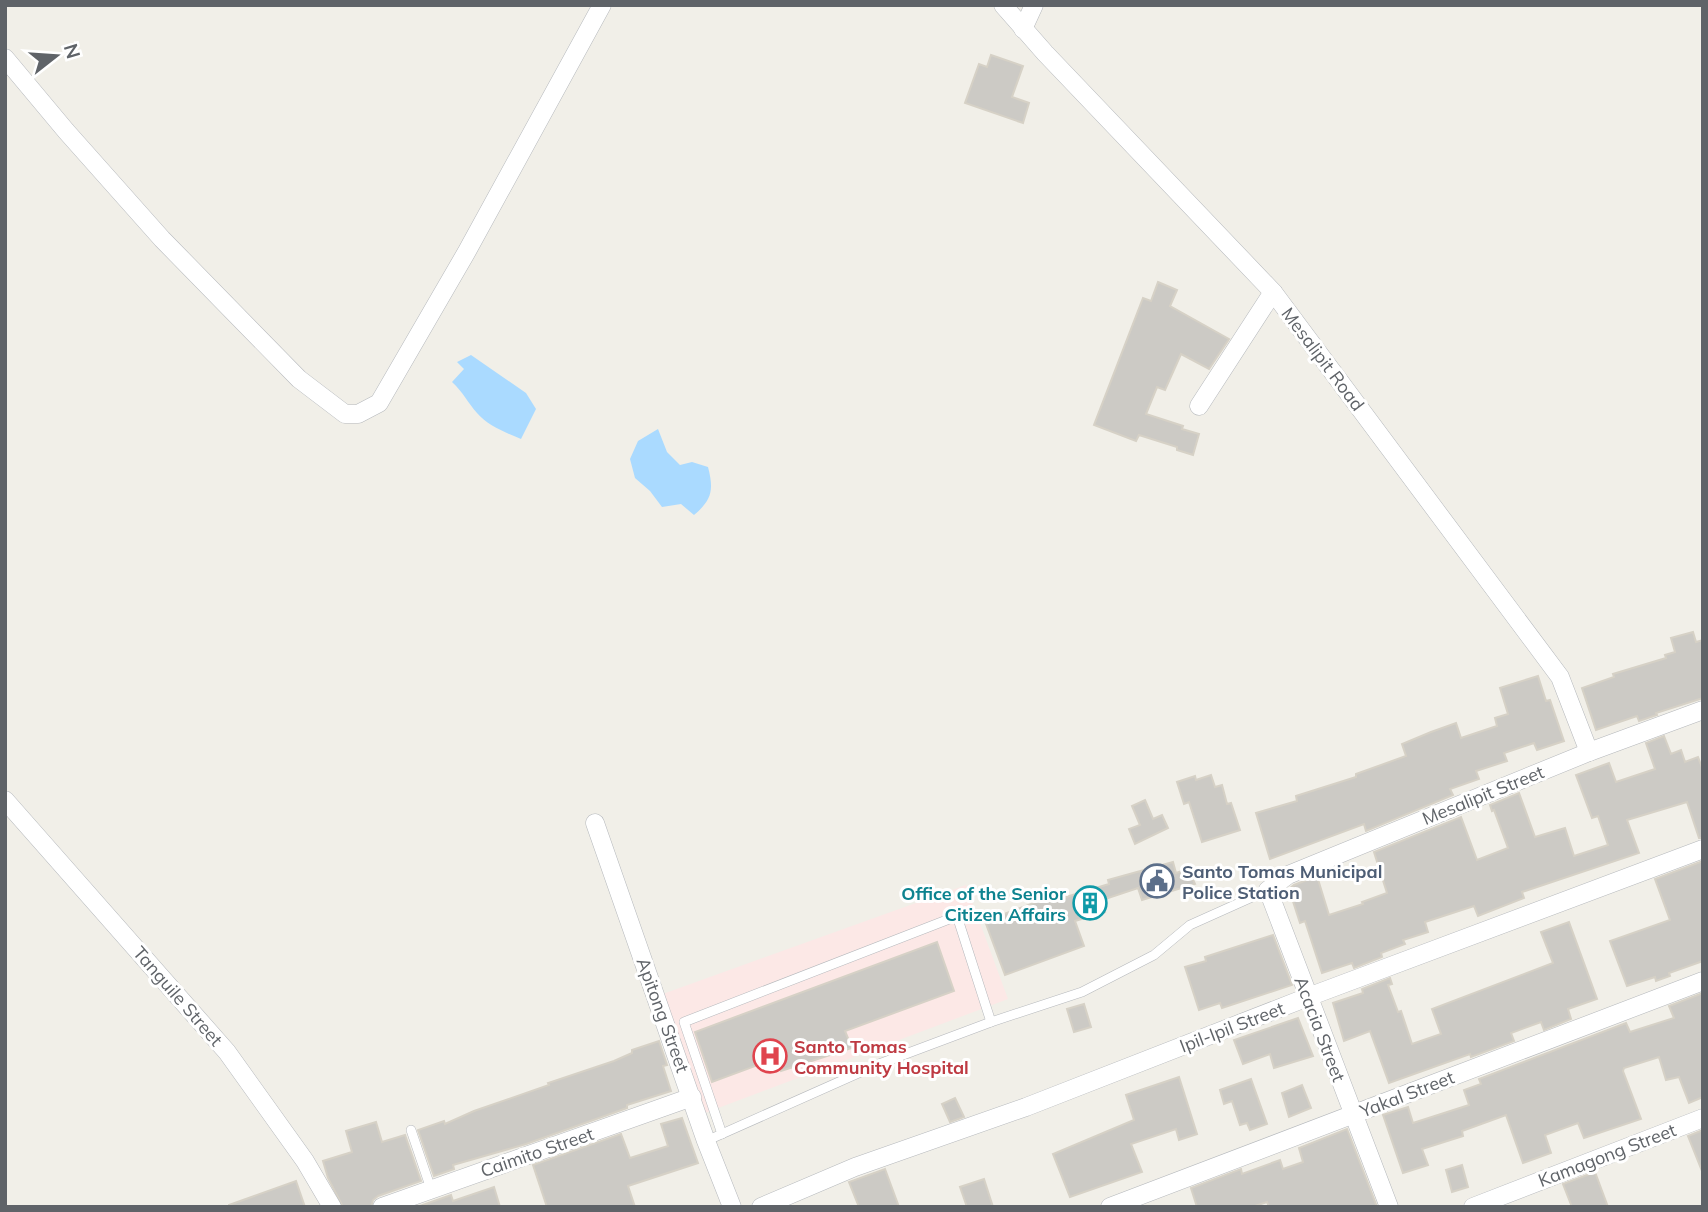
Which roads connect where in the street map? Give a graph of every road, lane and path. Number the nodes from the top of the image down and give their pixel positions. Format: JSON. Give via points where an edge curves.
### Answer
{"nodes":[{"id":1,"x":602,"y":5,"type":"edge"},
{"id":2,"x":1003,"y":5,"type":"edge"},
{"id":3,"x":1034,"y":5,"type":"edge"},
{"id":4,"x":1023,"y":29,"type":"junction"},
{"id":5,"x":5,"y":58,"type":"edge"},
{"id":6,"x":1273,"y":292,"type":"junction"},
{"id":7,"x":1199,"y":406,"type":"dead end"},
{"id":8,"x":1703,"y":710,"type":"edge"},
{"id":9,"x":1589,"y":752,"type":"junction"},
{"id":10,"x":5,"y":800,"type":"edge"},
{"id":11,"x":594,"y":823,"type":"dead end"},
{"id":12,"x":1703,"y":849,"type":"edge"},
{"id":13,"x":1268,"y":890,"type":"junction"},
{"id":14,"x":1703,"y":981,"type":"edge"},
{"id":15,"x":1308,"y":997,"type":"junction"},
{"id":16,"x":991,"y":1022,"type":"junction"},
{"id":17,"x":692,"y":1097,"type":"junction"},
{"id":18,"x":1353,"y":1115,"type":"junction"},
{"id":19,"x":1703,"y":1118,"type":"edge"},
{"id":20,"x":411,"y":1130,"type":"dead end"},
{"id":21,"x":714,"y":1138,"type":"junction"},
{"id":22,"x":431,"y":1189,"type":"junction"},
{"id":23,"x":332,"y":1207,"type":"edge"},
{"id":24,"x":382,"y":1207,"type":"edge"},
{"id":25,"x":732,"y":1207,"type":"edge"},
{"id":26,"x":761,"y":1207,"type":"edge"},
{"id":27,"x":1110,"y":1207,"type":"edge"},
{"id":28,"x":1389,"y":1207,"type":"edge"},
{"id":29,"x":1473,"y":1207,"type":"edge"}],
"edges":[{"from":1,"to":5,"type":"street","via":[[379,403],[358,414],[345,414],[299,379],[162,239]]},
{"from":2,"to":4,"type":"street","name":"Mesalipit Road"},
{"from":3,"to":4,"type":"street"},
{"from":4,"to":6,"type":"street","name":"Mesalipit Road"},
{"from":6,"to":7,"type":"street"},
{"from":6,"to":9,"type":"street","name":"Mesalipit Road","via":[[1560,677]]},
{"from":8,"to":9,"type":"street","name":"Mesalipit Street"},
{"from":9,"to":13,"type":"street","name":"Mesalipit Street","via":[[1288,875]]},
{"from":10,"to":23,"type":"street","name":"Tanguile Street","via":[[227,1052]]},
{"from":11,"to":17,"type":"street","name":"Apitong Street"},
{"from":12,"to":15,"type":"street","name":"Ipil-Ipil Street"},
{"from":13,"to":15,"type":"street","name":"Acacia Street"},
{"from":13,"to":16,"type":"lane","via":[[1190,925],[1154,955],[1082,992]]},
{"from":14,"to":18,"type":"street","name":"Yakal Street"},
{"from":15,"to":18,"type":"street","name":"Acacia Street"},
{"from":15,"to":26,"type":"street","name":"Ipil-Ipil Street","via":[[1026,1107],[855,1167]]},
{"from":16,"to":21,"type":"lane","via":[[878,1064]]},
{"from":16,"to":21,"type":"lane","via":[[957,916],[684,1022]]},
{"from":17,"to":21,"type":"street","name":"Apitong Street"},
{"from":17,"to":22,"type":"street","name":"Caimito Street"},
{"from":18,"to":27,"type":"street","name":"Yakal Street"},
{"from":18,"to":28,"type":"street","name":"Acacia Street"},
{"from":19,"to":29,"type":"street","name":"Kamagong Street"},
{"from":20,"to":22,"type":"lane"},
{"from":21,"to":25,"type":"street","name":"Apitong Street"},
{"from":22,"to":24,"type":"street","name":"Caimito Street"}]}
